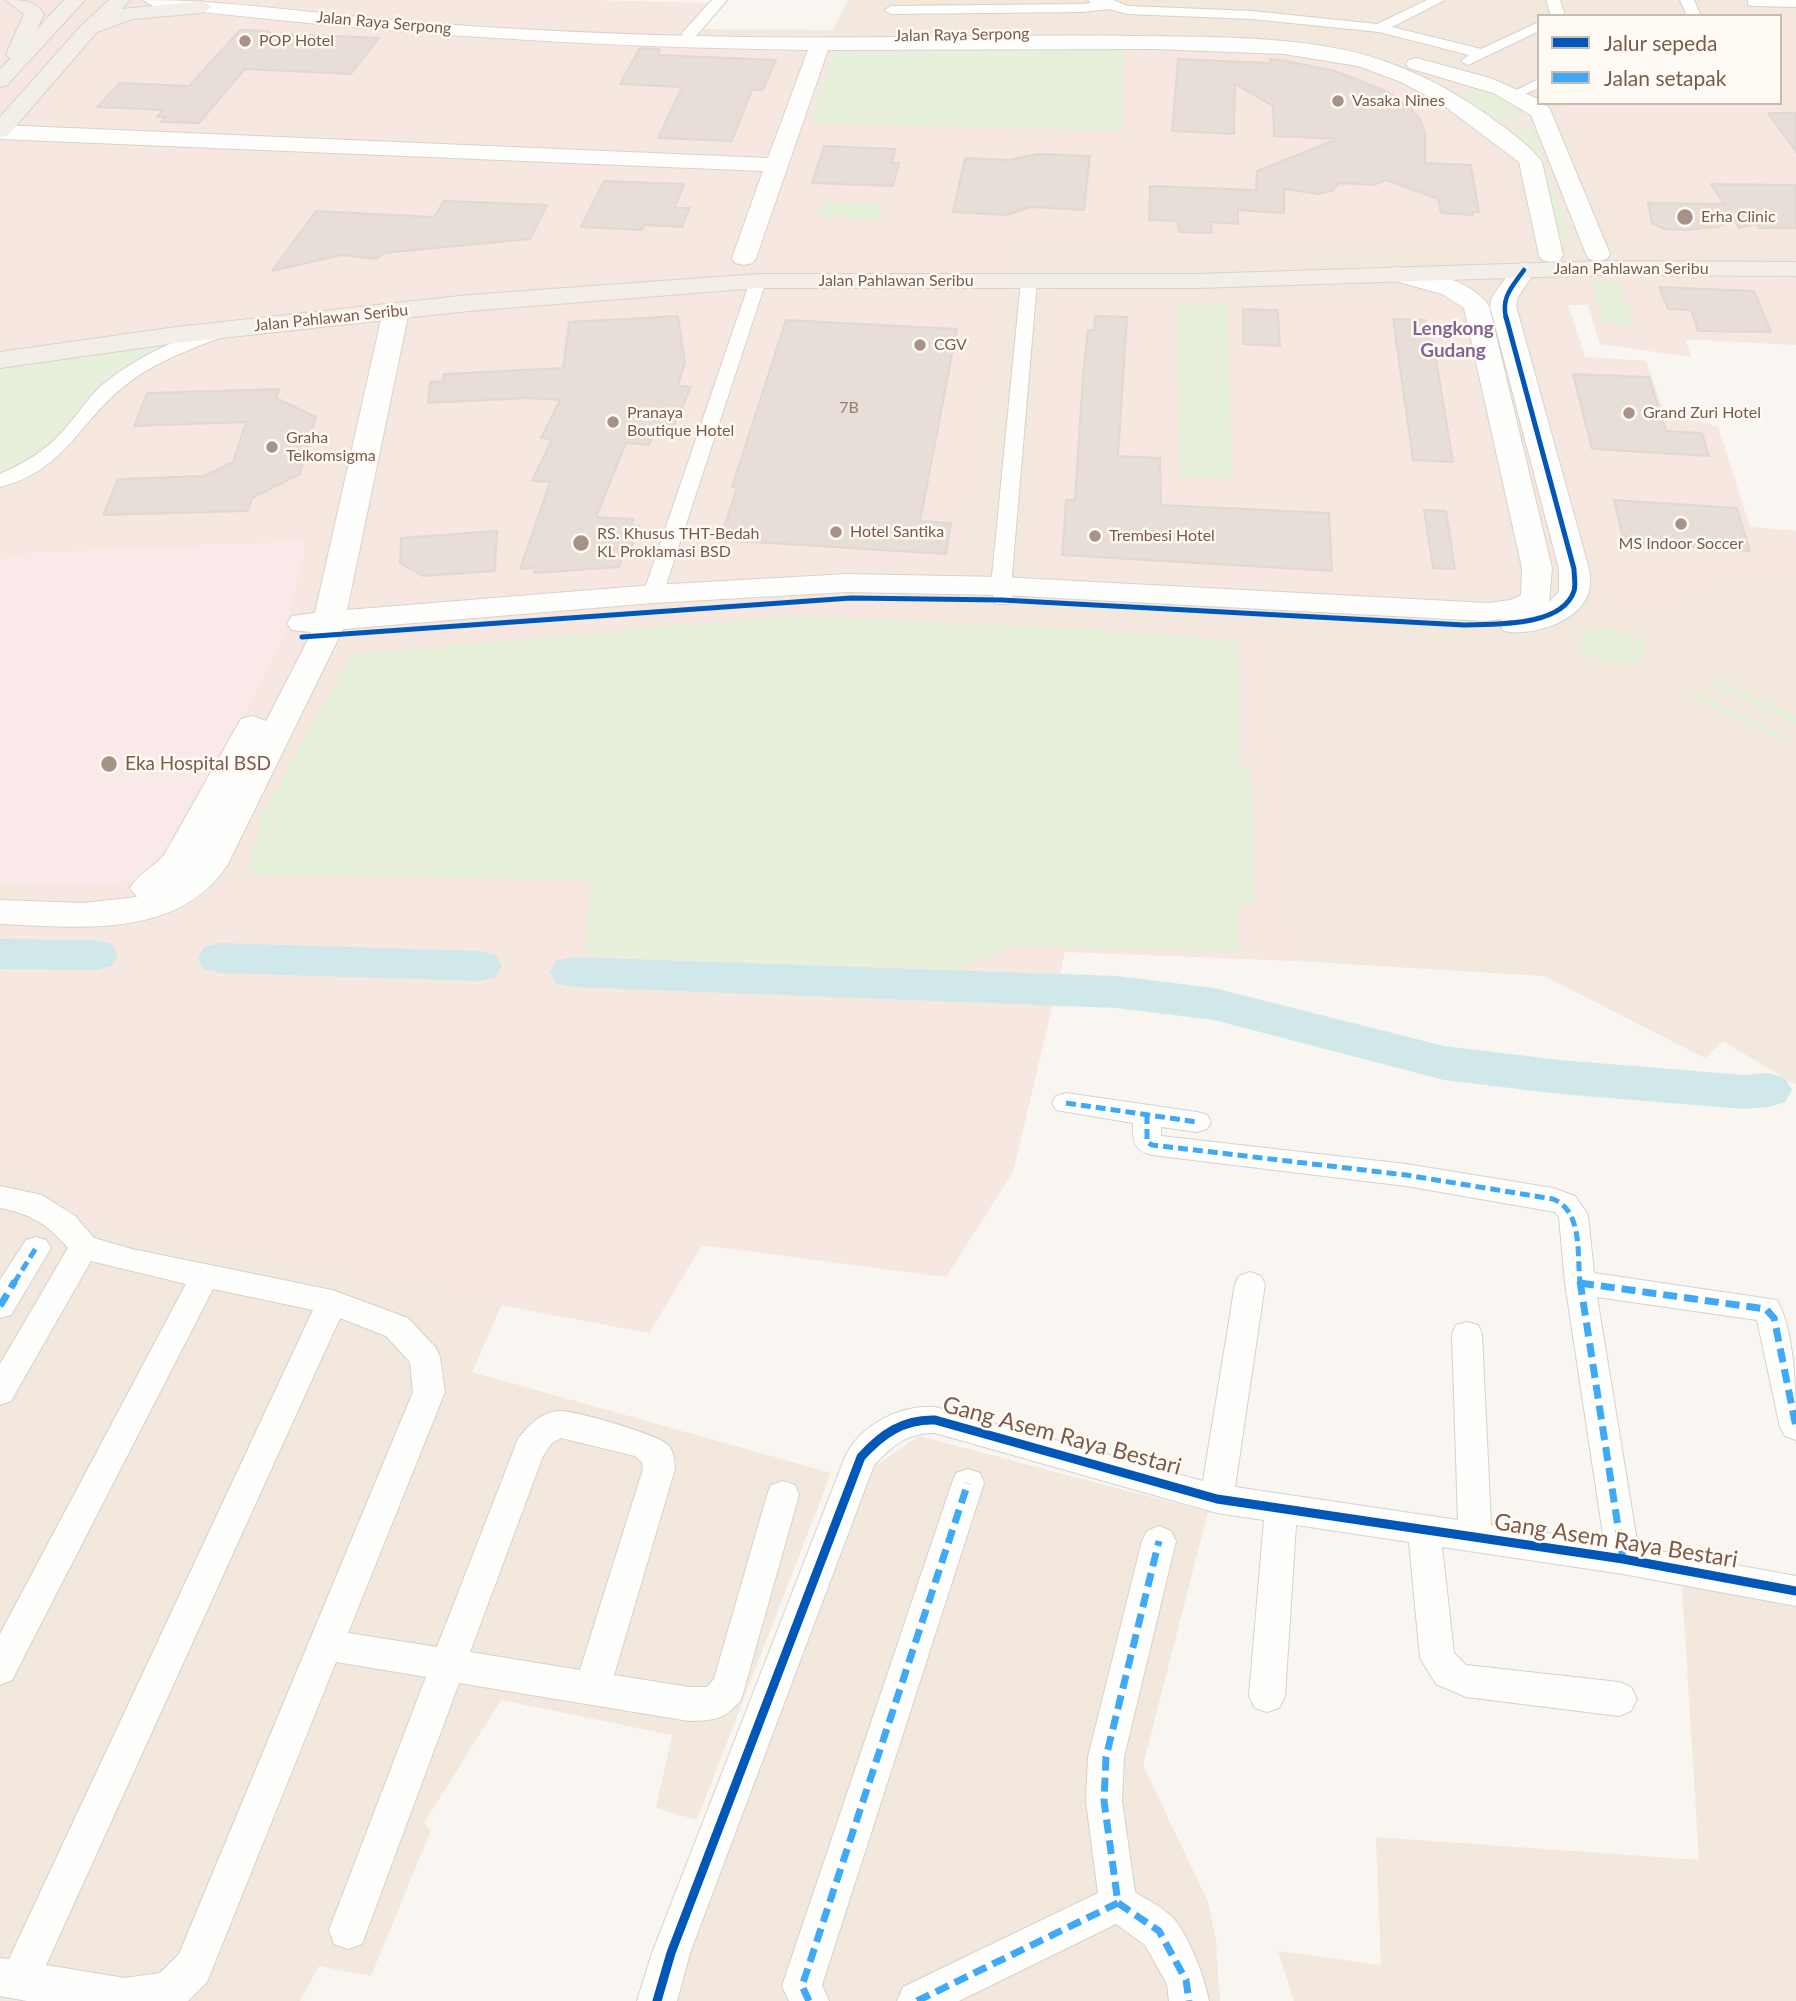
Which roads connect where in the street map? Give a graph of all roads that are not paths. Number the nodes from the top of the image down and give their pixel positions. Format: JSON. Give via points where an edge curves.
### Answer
{"nodes":[{"id":1,"x":15,"y":0,"type":"edge"},
{"id":2,"x":75,"y":0,"type":"edge"},
{"id":3,"x":120,"y":0,"type":"edge"},
{"id":4,"x":153,"y":0,"type":"edge"},
{"id":5,"x":720,"y":0,"type":"edge"},
{"id":6,"x":1095,"y":0,"type":"edge"},
{"id":7,"x":1130,"y":0,"type":"edge"},
{"id":8,"x":1438,"y":0,"type":"edge"},
{"id":9,"x":1754,"y":2,"type":"dead end"},
{"id":10,"x":210,"y":3,"type":"edge"},
{"id":11,"x":1115,"y":3,"type":"edge"},
{"id":12,"x":1796,"y":3,"type":"edge"},
{"id":13,"x":893,"y":5,"type":"edge"},
{"id":14,"x":881,"y":25,"type":"dead end"},
{"id":15,"x":1384,"y":25,"type":"junction"},
{"id":16,"x":1537,"y":27,"type":"edge"},
{"id":17,"x":87,"y":31,"type":"junction"},
{"id":18,"x":608,"y":36,"type":"junction"},
{"id":19,"x":687,"y":36,"type":"junction"},
{"id":20,"x":995,"y":39,"type":"junction"},
{"id":21,"x":1239,"y":42,"type":"junction"},
{"id":22,"x":820,"y":44,"type":"junction"},
{"id":23,"x":1487,"y":52,"type":"junction"},
{"id":24,"x":1467,"y":61,"type":"dead end"},
{"id":25,"x":3,"y":78,"type":"edge"},
{"id":26,"x":1490,"y":88,"type":"junction"},
{"id":27,"x":1443,"y":97,"type":"junction"},
{"id":28,"x":1533,"y":98,"type":"edge"},
{"id":29,"x":1484,"y":122,"type":"junction"},
{"id":30,"x":0,"y":131,"type":"edge"},
{"id":31,"x":775,"y":165,"type":"junction"},
{"id":32,"x":1598,"y":254,"type":"junction"},
{"id":33,"x":1551,"y":255,"type":"junction"},
{"id":34,"x":1796,"y":257,"type":"edge"},
{"id":35,"x":744,"y":258,"type":"junction"},
{"id":36,"x":718,"y":260,"type":"dead end"},
{"id":37,"x":1796,"y":269,"type":"edge"},
{"id":38,"x":1524,"y":271,"type":"junction"},
{"id":39,"x":1397,"y":274,"type":"junction"},
{"id":40,"x":758,"y":281,"type":"junction"},
{"id":41,"x":1029,"y":281,"type":"junction"},
{"id":42,"x":266,"y":301,"type":"dead end"},
{"id":43,"x":1490,"y":306,"type":"junction"},
{"id":44,"x":384,"y":312,"type":"junction"},
{"id":45,"x":227,"y":330,"type":"junction"},
{"id":46,"x":0,"y":336,"type":"edge"},
{"id":47,"x":0,"y":360,"type":"edge"},
{"id":48,"x":0,"y":481,"type":"edge"},
{"id":49,"x":1001,"y":593,"type":"junction"},
{"id":50,"x":653,"y":594,"type":"junction"},
{"id":51,"x":1550,"y":602,"type":"junction"},
{"id":52,"x":315,"y":629,"type":"junction"},
{"id":53,"x":0,"y":894,"type":"edge"},
{"id":54,"x":0,"y":912,"type":"edge"},
{"id":55,"x":1066,"y":1103,"type":"dead end"},
{"id":56,"x":1147,"y":1114,"type":"junction"},
{"id":57,"x":1197,"y":1122,"type":"dead end"},
{"id":58,"x":0,"y":1197,"type":"edge"},
{"id":59,"x":84,"y":1247,"type":"junction"},
{"id":60,"x":36,"y":1248,"type":"dead end"},
{"id":61,"x":205,"y":1276,"type":"junction"},
{"id":62,"x":1580,"y":1283,"type":"junction"},
{"id":63,"x":1250,"y":1284,"type":"dead end"},
{"id":64,"x":332,"y":1302,"type":"junction"},
{"id":65,"x":0,"y":1306,"type":"edge"},
{"id":66,"x":1467,"y":1334,"type":"dead end"},
{"id":67,"x":0,"y":1392,"type":"edge"},
{"id":68,"x":1796,"y":1427,"type":"edge"},
{"id":69,"x":968,"y":1483,"type":"dead end"},
{"id":70,"x":783,"y":1495,"type":"dead end"},
{"id":71,"x":1217,"y":1499,"type":"junction"},
{"id":72,"x":1281,"y":1510,"type":"junction"},
{"id":73,"x":1424,"y":1530,"type":"junction"},
{"id":74,"x":1475,"y":1537,"type":"junction"},
{"id":75,"x":1159,"y":1541,"type":"dead end"},
{"id":76,"x":1623,"y":1559,"type":"junction"},
{"id":77,"x":1796,"y":1591,"type":"edge"},
{"id":78,"x":326,"y":1645,"type":"junction"},
{"id":79,"x":449,"y":1665,"type":"junction"},
{"id":80,"x":0,"y":1669,"type":"edge"},
{"id":81,"x":592,"y":1689,"type":"junction"},
{"id":82,"x":1267,"y":1696,"type":"dead end"},
{"id":83,"x":1619,"y":1699,"type":"dead end"},
{"id":84,"x":1118,"y":1903,"type":"junction"},
{"id":85,"x":348,"y":1930,"type":"dead end"},
{"id":86,"x":9,"y":1979,"type":"edge"},
{"id":87,"x":124,"y":1999,"type":"edge"},
{"id":88,"x":657,"y":2001,"type":"edge"},
{"id":89,"x":809,"y":2001,"type":"edge"},
{"id":90,"x":917,"y":2001,"type":"edge"},
{"id":91,"x":1189,"y":2001,"type":"edge"}],
"edges":[{"from":1,"to":25,"type":"main road","via":[[34,14]]},
{"from":2,"to":25,"type":"main road"},
{"from":3,"to":17,"type":"main road"},
{"from":4,"to":10,"type":"street","name":"Jalan Raya Serpong"},
{"from":5,"to":19,"type":"street"},
{"from":6,"to":11,"type":"street"},
{"from":7,"to":15,"type":"street","via":[[1168,6],[1269,7]]},
{"from":8,"to":15,"type":"street"},
{"from":9,"to":12,"type":"street"},
{"from":10,"to":17,"type":"main road","via":[[129,13]]},
{"from":10,"to":18,"type":"street","name":"Jalan Raya Serpong","via":[[478,31]]},
{"from":11,"to":13,"type":"street"},
{"from":11,"to":15,"type":"street","via":[[1127,10]]},
{"from":13,"to":14,"type":"street"},
{"from":15,"to":23,"type":"street"},
{"from":16,"to":23,"type":"street"},
{"from":17,"to":30,"type":"main road"},
{"from":18,"to":19,"type":"street","name":"Jalan Raya Serpong"},
{"from":18,"to":22,"type":"street","name":"Jalan Raya Serpong"},
{"from":19,"to":20,"type":"street","name":"Jalan Raya Serpong"},
{"from":20,"to":21,"type":"street","name":"Jalan Raya Serpong"},
{"from":20,"to":22,"type":"street","name":"Jalan Raya Serpong"},
{"from":21,"to":26,"type":"street","name":"Jalan Raya Serpong","via":[[1300,42],[1372,53]]},
{"from":21,"to":27,"type":"street","name":"Jalan Raya Serpong","via":[[1364,61],[1418,81]]},
{"from":22,"to":31,"type":"street"},
{"from":23,"to":24,"type":"street"},
{"from":26,"to":27,"type":"street","via":[[1456,87]]},
{"from":26,"to":28,"type":"street","name":"Jalan Raya Serpong"},
{"from":27,"to":29,"type":"street","name":"Jalan Raya Serpong"},
{"from":28,"to":29,"type":"street","via":[[1532,122],[1520,127]]},
{"from":28,"to":32,"type":"street"},
{"from":29,"to":33,"type":"street","name":"Jalan Raya Serpong","via":[[1531,162]]},
{"from":30,"to":31,"type":"street"},
{"from":31,"to":35,"type":"street"},
{"from":32,"to":33,"type":"main road","name":"Jalan Pahlawan Seribu"},
{"from":32,"to":34,"type":"main road","name":"Jalan Pahlawan Seribu"},
{"from":33,"to":35,"type":"main road","name":"Jalan Pahlawan Seribu"},
{"from":35,"to":36,"type":"main road","name":"Jalan Pahlawan Seribu"},
{"from":37,"to":38,"type":"main road","name":"Jalan Pahlawan Seribu"},
{"from":38,"to":39,"type":"main road","name":"Jalan Pahlawan Seribu"},
{"from":38,"to":43,"type":"street","via":[[1505,297]]},
{"from":39,"to":41,"type":"main road","name":"Jalan Pahlawan Seribu"},
{"from":39,"to":43,"type":"street"},
{"from":40,"to":41,"type":"main road","name":"Jalan Pahlawan Seribu"},
{"from":40,"to":44,"type":"main road","name":"Jalan Pahlawan Seribu","via":[[466,291]]},
{"from":40,"to":50,"type":"street"},
{"from":41,"to":49,"type":"street"},
{"from":42,"to":46,"type":"main road","name":"Jalan Pahlawan Seribu"},
{"from":43,"to":51,"type":"street","via":[[1537,568]]},
{"from":43,"to":51,"type":"street","via":[[1574,569],[1574,592]]},
{"from":44,"to":45,"type":"main road","name":"Jalan Pahlawan Seribu"},
{"from":44,"to":52,"type":"street"},
{"from":45,"to":47,"type":"main road","name":"Jalan Pahlawan Seribu"},
{"from":45,"to":48,"type":"street","via":[[130,373],[106,391],[57,448]]},
{"from":49,"to":50,"type":"street","via":[[846,583]]},
{"from":49,"to":51,"type":"street","via":[[1464,625],[1519,624],[1553,612]]},
{"from":49,"to":52,"type":"street"},
{"from":50,"to":52,"type":"street"},
{"from":52,"to":53,"type":"street","via":[[179,861],[153,886],[117,895]]},
{"from":52,"to":54,"type":"street","via":[[221,846],[194,880],[164,901],[138,910],[112,914]]},
{"from":55,"to":56,"type":"street"},
{"from":56,"to":57,"type":"street"},
{"from":56,"to":62,"type":"street","via":[[1145,1137],[1152,1145],[1406,1175],[1553,1199],[1565,1204],[1573,1216]]},
{"from":58,"to":59,"type":"street","via":[[33,1203],[65,1224]]},
{"from":59,"to":61,"type":"street"},
{"from":59,"to":67,"type":"street"},
{"from":60,"to":65,"type":"street"},
{"from":61,"to":64,"type":"street"},
{"from":61,"to":80,"type":"street"},
{"from":62,"to":68,"type":"street","via":[[1766,1309],[1774,1318]]},
{"from":62,"to":76,"type":"street"},
{"from":63,"to":71,"type":"street"},
{"from":64,"to":78,"type":"street","via":[[397,1327],[425,1357],[429,1392]]},
{"from":64,"to":86,"type":"street"},
{"from":66,"to":74,"type":"street"},
{"from":69,"to":89,"type":"street","via":[[802,1986]]},
{"from":70,"to":81,"type":"street","via":[[729,1688],[715,1703],[689,1704]]},
{"from":71,"to":72,"type":"street","name":"Gang Asem Raya Bestari"},
{"from":71,"to":88,"type":"street","name":"Gang Asem Raya Bestari","via":[[935,1420],[921,1418],[892,1427],[862,1457],[671,1953]]},
{"from":72,"to":73,"type":"street","name":"Gang Asem Raya Bestari"},
{"from":72,"to":82,"type":"street"},
{"from":73,"to":74,"type":"street","name":"Gang Asem Raya Bestari"},
{"from":73,"to":83,"type":"street","via":[[1437,1658],[1454,1678]]},
{"from":74,"to":76,"type":"street","name":"Gang Asem Raya Bestari"},
{"from":75,"to":84,"type":"street","via":[[1106,1756],[1104,1801]]},
{"from":76,"to":77,"type":"street","name":"Gang Asem Raya Bestari"},
{"from":78,"to":79,"type":"street"},
{"from":78,"to":87,"type":"street","via":[[193,1968],[170,1991]]},
{"from":79,"to":81,"type":"street"},
{"from":79,"to":81,"type":"street","via":[[529,1450],[541,1433],[559,1424],[644,1445],[658,1455],[659,1469]]},
{"from":79,"to":85,"type":"street"},
{"from":84,"to":90,"type":"street"},
{"from":84,"to":91,"type":"street","via":[[1159,1931],[1186,1980]]},
{"from":86,"to":87,"type":"street"}]}
